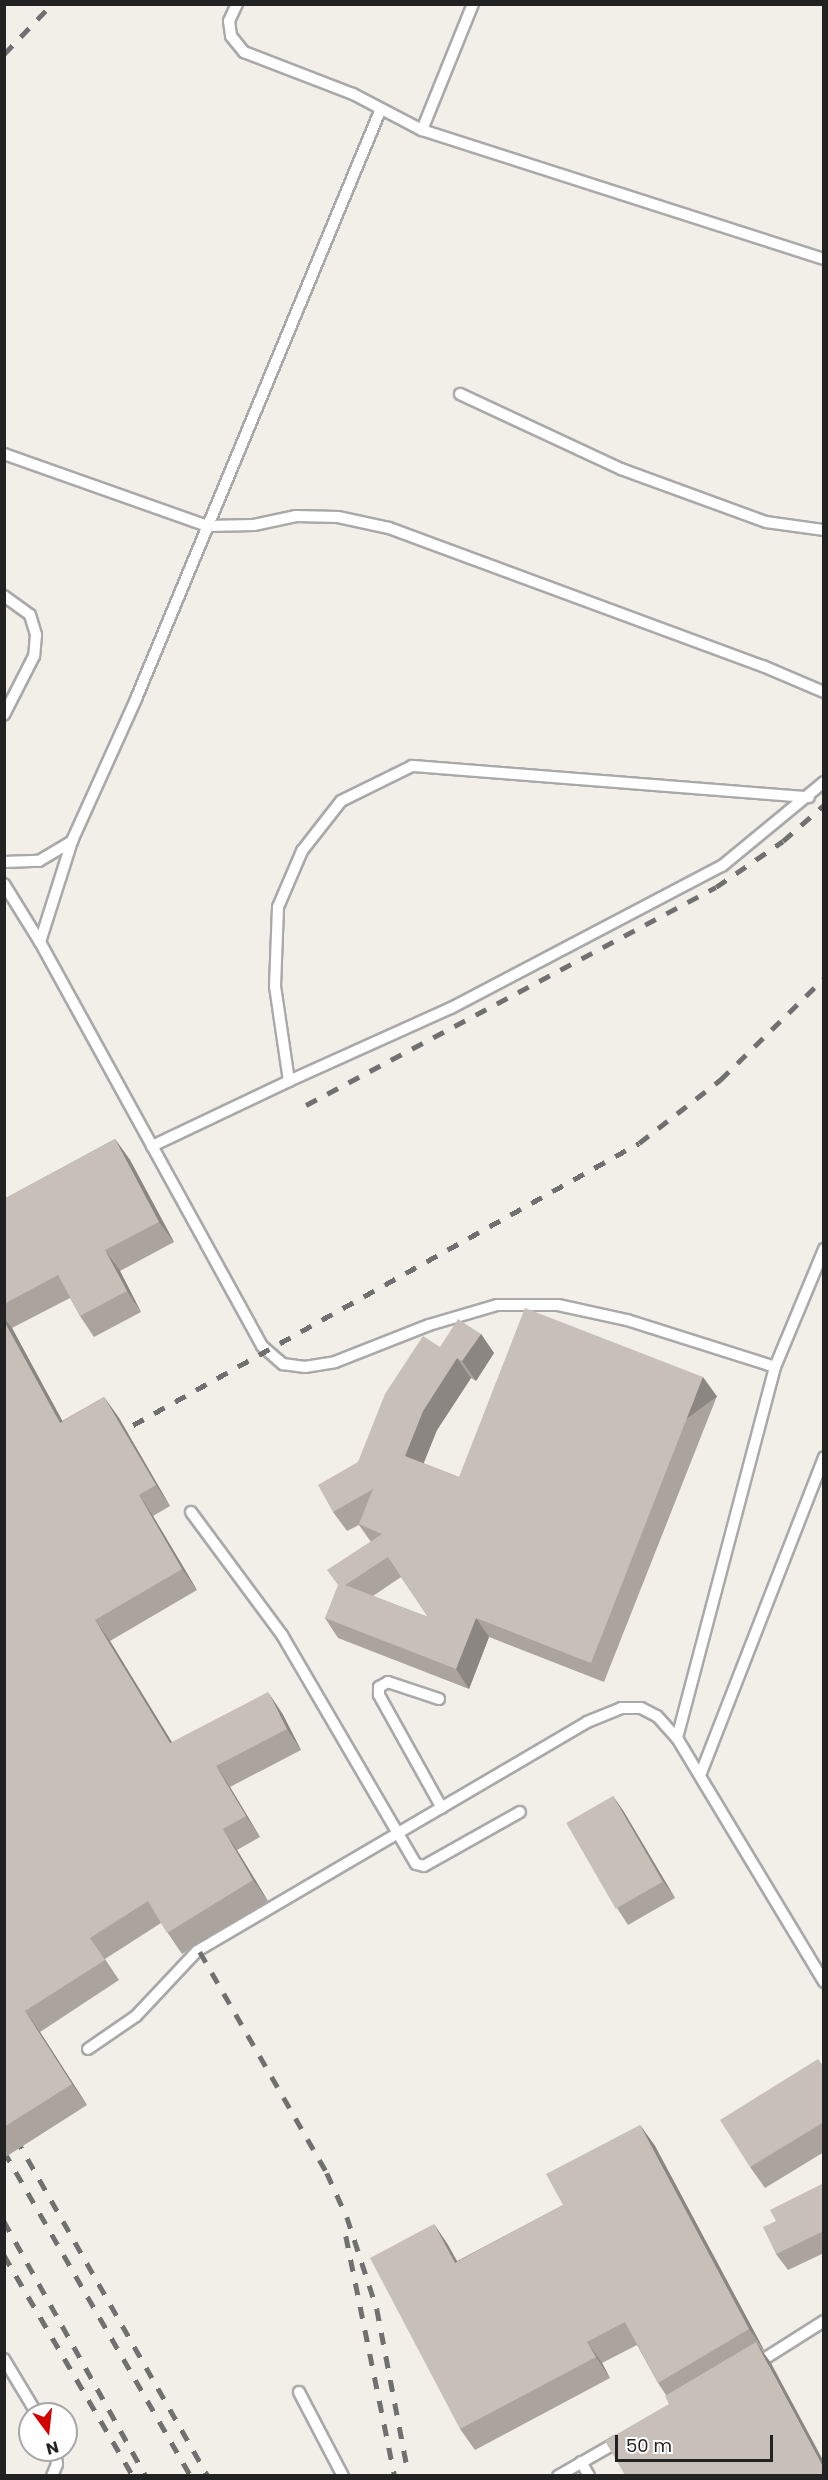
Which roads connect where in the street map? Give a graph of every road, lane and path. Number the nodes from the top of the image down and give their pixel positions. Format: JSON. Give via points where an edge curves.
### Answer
{"nodes":[{"id":1,"x":237,"y":4,"type":"edge"},
{"id":2,"x":473,"y":4,"type":"edge"},
{"id":3,"x":380,"y":111,"type":"junction"},
{"id":4,"x":422,"y":130,"type":"junction"},
{"id":5,"x":824,"y":259,"type":"edge"},
{"id":6,"x":460,"y":394,"type":"dead end"},
{"id":7,"x":4,"y":454,"type":"edge"},
{"id":8,"x":207,"y":526,"type":"junction"},
{"id":9,"x":824,"y":530,"type":"edge"},
{"id":10,"x":4,"y":596,"type":"edge"},
{"id":11,"x":824,"y":692,"type":"edge"},
{"id":12,"x":4,"y":715,"type":"edge"},
{"id":13,"x":824,"y":782,"type":"edge"},
{"id":14,"x":809,"y":797,"type":"junction"},
{"id":15,"x":72,"y":841,"type":"junction"},
{"id":16,"x":4,"y":862,"type":"edge"},
{"id":17,"x":4,"y":884,"type":"edge"},
{"id":18,"x":40,"y":942,"type":"junction"},
{"id":19,"x":289,"y":1081,"type":"junction"},
{"id":20,"x":152,"y":1146,"type":"junction"},
{"id":21,"x":824,"y":1249,"type":"edge"},
{"id":22,"x":775,"y":1367,"type":"junction"},
{"id":23,"x":824,"y":1457,"type":"edge"},
{"id":24,"x":191,"y":1512,"type":"dead end"},
{"id":25,"x":439,"y":1699,"type":"dead end"},
{"id":26,"x":677,"y":1738,"type":"junction"},
{"id":27,"x":701,"y":1773,"type":"junction"},
{"id":28,"x":442,"y":1809,"type":"junction"},
{"id":29,"x":520,"y":1812,"type":"dead end"},
{"id":30,"x":399,"y":1834,"type":"junction"},
{"id":31,"x":824,"y":1982,"type":"edge"},
{"id":32,"x":88,"y":2049,"type":"dead end"},
{"id":33,"x":824,"y":2320,"type":"edge"},
{"id":34,"x":4,"y":2359,"type":"edge"},
{"id":35,"x":742,"y":2373,"type":"edge"},
{"id":36,"x":299,"y":2392,"type":"dead end"},
{"id":37,"x":30,"y":2402,"type":"edge"},
{"id":38,"x":632,"y":2434,"type":"edge"},
{"id":39,"x":581,"y":2462,"type":"junction"},
{"id":40,"x":343,"y":2475,"type":"edge"},
{"id":41,"x":558,"y":2475,"type":"edge"},
{"id":42,"x":589,"y":2475,"type":"edge"}],
"edges":[{"from":1,"to":3,"type":"lane","via":[[229,21],[231,36],[244,52],[352,94]]},
{"from":2,"to":4,"type":"lane"},
{"from":3,"to":4,"type":"lane"},
{"from":3,"to":8,"type":"lane"},
{"from":4,"to":5,"type":"lane"},
{"from":6,"to":9,"type":"lane","via":[[621,469],[766,522]]},
{"from":7,"to":8,"type":"lane"},
{"from":8,"to":11,"type":"lane","via":[[254,525],[296,516],[338,517],[388,528],[764,666]]},
{"from":8,"to":15,"type":"lane"},
{"from":10,"to":12,"type":"lane","via":[[30,615],[36,635],[34,656]]},
{"from":13,"to":14,"type":"lane"},
{"from":14,"to":19,"type":"lane","via":[[722,866],[451,1008]]},
{"from":14,"to":19,"type":"lane","via":[[412,766],[341,801],[302,851],[278,907],[275,986]]},
{"from":15,"to":16,"type":"lane","via":[[39,861]]},
{"from":15,"to":18,"type":"lane"},
{"from":17,"to":18,"type":"lane"},
{"from":18,"to":20,"type":"lane"},
{"from":19,"to":20,"type":"lane"},
{"from":20,"to":22,"type":"lane","via":[[262,1346],[283,1364],[305,1367],[334,1362],[429,1325],[497,1305],[558,1305],[627,1320]]},
{"from":21,"to":22,"type":"lane"},
{"from":22,"to":26,"type":"lane"},
{"from":23,"to":27,"type":"lane"},
{"from":24,"to":30,"type":"lane","via":[[282,1635]]},
{"from":25,"to":28,"type":"lane","via":[[387,1682],[380,1687],[379,1695]]},
{"from":26,"to":27,"type":"lane"},
{"from":26,"to":28,"type":"lane","via":[[657,1716],[641,1708],[621,1708],[587,1722]]},
{"from":27,"to":31,"type":"lane"},
{"from":28,"to":30,"type":"lane"},
{"from":29,"to":30,"type":"lane","via":[[424,1866],[416,1864]]},
{"from":30,"to":32,"type":"lane","via":[[197,1951],[136,2016]]},
{"from":33,"to":35,"type":"lane"},
{"from":34,"to":37,"type":"lane"},
{"from":36,"to":40,"type":"lane"},
{"from":38,"to":39,"type":"lane"},
{"from":39,"to":41,"type":"lane"},
{"from":39,"to":42,"type":"lane"}]}
